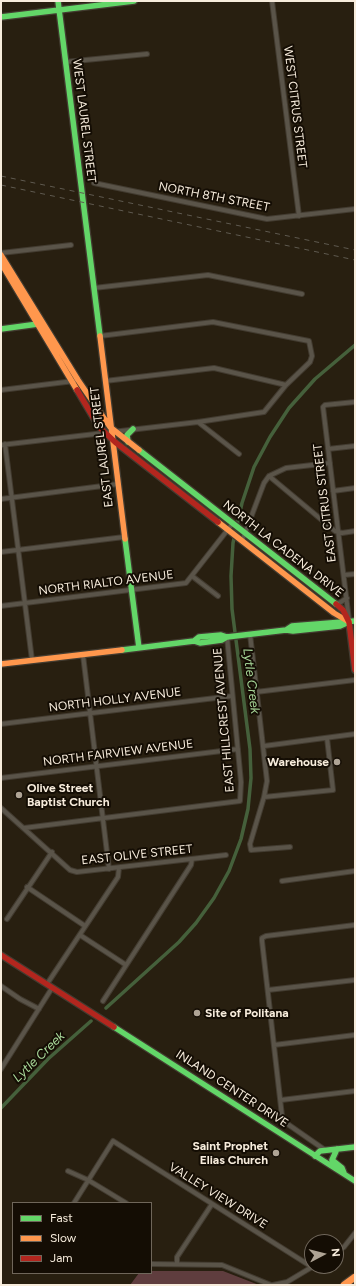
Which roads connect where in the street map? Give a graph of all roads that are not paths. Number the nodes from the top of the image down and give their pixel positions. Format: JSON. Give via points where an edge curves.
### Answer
{"nodes":[{"id":1,"x":58,"y":1,"type":"edge"},
{"id":2,"x":134,"y":1,"type":"edge"},
{"id":3,"x":272,"y":1,"type":"edge"},
{"id":4,"x":60,"y":10,"type":"junction"},
{"id":5,"x":1,"y":17,"type":"edge"},
{"id":6,"x":147,"y":54,"type":"dead end"},
{"id":7,"x":66,"y":62,"type":"junction"},
{"id":8,"x":94,"y":183,"type":"dead end"},
{"id":9,"x":355,"y":210,"type":"edge"},
{"id":10,"x":299,"y":216,"type":"junction"},
{"id":11,"x":88,"y":244,"type":"joint"},
{"id":12,"x":70,"y":245,"type":"dead end"},
{"id":13,"x":1,"y":254,"type":"edge"},
{"id":14,"x":1,"y":263,"type":"edge"},
{"id":15,"x":1,"y":272,"type":"edge"},
{"id":16,"x":14,"y":288,"type":"junction"},
{"id":17,"x":94,"y":288,"type":"junction"},
{"id":18,"x":302,"y":294,"type":"dead end"},
{"id":19,"x":40,"y":323,"type":"junction"},
{"id":20,"x":1,"y":329,"type":"edge"},
{"id":21,"x":100,"y":336,"type":"junction"},
{"id":22,"x":74,"y":380,"type":"junction"},
{"id":23,"x":105,"y":381,"type":"junction"},
{"id":24,"x":286,"y":385,"type":"junction"},
{"id":25,"x":1,"y":390,"type":"edge"},
{"id":26,"x":355,"y":402,"type":"edge"},
{"id":27,"x":108,"y":404,"type":"junction"},
{"id":28,"x":98,"y":411,"type":"junction"},
{"id":29,"x":198,"y":422,"type":"junction"},
{"id":30,"x":133,"y":429,"type":"junction"},
{"id":31,"x":111,"y":432,"type":"junction"},
{"id":32,"x":128,"y":442,"type":"junction"},
{"id":33,"x":3,"y":444,"type":"edge"},
{"id":34,"x":355,"y":446,"type":"edge"},
{"id":35,"x":328,"y":449,"type":"junction"},
{"id":36,"x":126,"y":450,"type":"junction"},
{"id":37,"x":239,"y":454,"type":"dead end"},
{"id":38,"x":114,"y":458,"type":"junction"},
{"id":39,"x":330,"y":463,"type":"junction"},
{"id":40,"x":164,"y":470,"type":"junction"},
{"id":41,"x":159,"y":476,"type":"junction"},
{"id":42,"x":269,"y":476,"type":"junction"},
{"id":43,"x":118,"y":484,"type":"junction"},
{"id":44,"x":355,"y":488,"type":"edge"},
{"id":45,"x":333,"y":491,"type":"junction"},
{"id":46,"x":12,"y":498,"type":"junction"},
{"id":47,"x":1,"y":499,"type":"edge"},
{"id":48,"x":233,"y":523,"type":"junction"},
{"id":49,"x":229,"y":530,"type":"junction"},
{"id":50,"x":355,"y":531,"type":"edge"},
{"id":51,"x":338,"y":533,"type":"junction"},
{"id":52,"x":242,"y":536,"type":"junction"},
{"id":53,"x":124,"y":537,"type":"junction"},
{"id":54,"x":18,"y":550,"type":"junction"},
{"id":55,"x":1,"y":552,"type":"edge"},
{"id":56,"x":355,"y":574,"type":"edge"},
{"id":57,"x":344,"y":575,"type":"junction"},
{"id":58,"x":192,"y":576,"type":"junction"},
{"id":59,"x":312,"y":585,"type":"junction"},
{"id":60,"x":131,"y":590,"type":"junction"},
{"id":61,"x":306,"y":592,"type":"junction"},
{"id":62,"x":218,"y":596,"type":"dead end"},
{"id":63,"x":346,"y":598,"type":"junction"},
{"id":64,"x":25,"y":603,"type":"junction"},
{"id":65,"x":336,"y":605,"type":"junction"},
{"id":66,"x":1,"y":606,"type":"edge"},
{"id":67,"x":352,"y":622,"type":"edge"},
{"id":68,"x":250,"y":634,"type":"junction"},
{"id":69,"x":227,"y":637,"type":"junction"},
{"id":70,"x":138,"y":648,"type":"junction"},
{"id":71,"x":83,"y":655,"type":"junction"},
{"id":72,"x":32,"y":660,"type":"junction"},
{"id":73,"x":1,"y":664,"type":"edge"},
{"id":74,"x":355,"y":670,"type":"edge"},
{"id":75,"x":355,"y":680,"type":"edge"},
{"id":76,"x":256,"y":692,"type":"junction"},
{"id":77,"x":232,"y":696,"type":"junction"},
{"id":78,"x":90,"y":713,"type":"junction"},
{"id":79,"x":1,"y":724,"type":"edge"},
{"id":80,"x":355,"y":734,"type":"edge"},
{"id":81,"x":327,"y":738,"type":"junction"},
{"id":82,"x":264,"y":746,"type":"junction"},
{"id":83,"x":238,"y":749,"type":"junction"},
{"id":84,"x":96,"y":766,"type":"junction"},
{"id":85,"x":1,"y":778,"type":"edge"},
{"id":86,"x":264,"y":797,"type":"junction"},
{"id":87,"x":1,"y":808,"type":"edge"},
{"id":88,"x":103,"y":819,"type":"junction"},
{"id":89,"x":24,"y":828,"type":"junction"},
{"id":90,"x":290,"y":848,"type":"dead end"},
{"id":91,"x":52,"y":852,"type":"junction"},
{"id":92,"x":226,"y":855,"type":"dead end"},
{"id":93,"x":192,"y":859,"type":"junction"},
{"id":94,"x":119,"y":868,"type":"junction"},
{"id":95,"x":109,"y":869,"type":"junction"},
{"id":96,"x":355,"y":871,"type":"edge"},
{"id":97,"x":282,"y":881,"type":"dead end"},
{"id":98,"x":27,"y":887,"type":"junction"},
{"id":99,"x":7,"y":919,"type":"dead end"},
{"id":100,"x":355,"y":925,"type":"edge"},
{"id":101,"x":85,"y":926,"type":"junction"},
{"id":102,"x":80,"y":935,"type":"junction"},
{"id":103,"x":1,"y":955,"type":"edge"},
{"id":104,"x":126,"y":965,"type":"junction"},
{"id":105,"x":355,"y":980,"type":"edge"},
{"id":106,"x":1,"y":986,"type":"edge"},
{"id":107,"x":50,"y":986,"type":"junction"},
{"id":108,"x":268,"y":990,"type":"junction"},
{"id":109,"x":103,"y":1001,"type":"dead end"},
{"id":110,"x":39,"y":1008,"type":"junction"},
{"id":111,"x":355,"y":1035,"type":"edge"},
{"id":112,"x":274,"y":1045,"type":"junction"},
{"id":113,"x":1,"y":1059,"type":"edge"},
{"id":114,"x":7,"y":1060,"type":"junction"},
{"id":115,"x":1,"y":1069,"type":"edge"},
{"id":116,"x":355,"y":1091,"type":"edge"},
{"id":117,"x":281,"y":1100,"type":"junction"},
{"id":118,"x":355,"y":1147,"type":"edge"},
{"id":119,"x":337,"y":1149,"type":"junction"},
{"id":120,"x":325,"y":1150,"type":"junction"},
{"id":121,"x":315,"y":1156,"type":"junction"},
{"id":122,"x":68,"y":1171,"type":"dead end"},
{"id":123,"x":344,"y":1174,"type":"junction"},
{"id":124,"x":88,"y":1180,"type":"junction"},
{"id":125,"x":355,"y":1181,"type":"edge"},
{"id":126,"x":75,"y":1202,"type":"edge"},
{"id":127,"x":124,"y":1202,"type":"edge"},
{"id":128,"x":212,"y":1204,"type":"junction"},
{"id":129,"x":355,"y":1233,"type":"edge"},
{"id":130,"x":344,"y":1247,"type":"edge"},
{"id":131,"x":304,"y":1261,"type":"edge"},
{"id":132,"x":152,"y":1264,"type":"edge"},
{"id":133,"x":177,"y":1264,"type":"junction"},
{"id":134,"x":304,"y":1272,"type":"edge"},
{"id":135,"x":355,"y":1277,"type":"edge"},
{"id":136,"x":272,"y":1285,"type":"edge"},
{"id":137,"x":344,"y":1285,"type":"edge"}],
"edges":[{"from":1,"to":4,"type":"main road","name":"WEST LAUREL STREET"},
{"from":2,"to":4,"type":"main road"},
{"from":3,"to":10,"type":"street","name":"WEST CITRUS STREET"},
{"from":4,"to":5,"type":"main road"},
{"from":4,"to":7,"type":"main road","name":"WEST LAUREL STREET"},
{"from":6,"to":7,"type":"street"},
{"from":7,"to":11,"type":"main road","name":"WEST LAUREL STREET"},
{"from":8,"to":10,"type":"street","name":"NORTH 8TH STREET","via":[[267,219]]},
{"from":9,"to":10,"type":"street","name":"NORTH 8TH STREET"},
{"from":11,"to":17,"type":"main road","name":"EAST LAUREL STREET"},
{"from":12,"to":13,"type":"street"},
{"from":13,"to":19,"type":"main road","name":"NORTH LA CADENA DRIVE"},
{"from":14,"to":16,"type":"main road","name":"NORTH LA CADENA DRIVE"},
{"from":15,"to":16,"type":"main road"},
{"from":16,"to":19,"type":"main road","name":"NORTH LA CADENA DRIVE"},
{"from":17,"to":18,"type":"street","via":[[208,275]]},
{"from":17,"to":21,"type":"main road","name":"EAST LAUREL STREET"},
{"from":19,"to":20,"type":"main road"},
{"from":19,"to":22,"type":"main road","name":"NORTH LA CADENA DRIVE"},
{"from":21,"to":23,"type":"main road","name":"EAST LAUREL STREET"},
{"from":21,"to":24,"type":"street","via":[[213,322],[309,341],[312,356],[310,362]]},
{"from":22,"to":25,"type":"street"},
{"from":22,"to":28,"type":"main road","name":"NORTH LA CADENA DRIVE"},
{"from":22,"to":31,"type":"main road","name":"NORTH LA CADENA DRIVE","via":[[98,426]]},
{"from":23,"to":24,"type":"street","via":[[214,368]]},
{"from":23,"to":27,"type":"main road","name":"EAST LAUREL STREET"},
{"from":24,"to":29,"type":"street","via":[[264,412]]},
{"from":26,"to":35,"type":"street","name":"EAST CITRUS STREET","via":[[323,406]]},
{"from":27,"to":28,"type":"main road"},
{"from":27,"to":31,"type":"main road","name":"EAST LAUREL STREET"},
{"from":28,"to":31,"type":"main road","name":"NORTH LA CADENA DRIVE"},
{"from":29,"to":30,"type":"street"},
{"from":29,"to":37,"type":"street"},
{"from":30,"to":31,"type":"street"},
{"from":30,"to":32,"type":"main road","via":[[127,435]]},
{"from":31,"to":32,"type":"main road","name":"NORTH LA CADENA DRIVE"},
{"from":31,"to":33,"type":"street"},
{"from":31,"to":36,"type":"main road","name":"NORTH LA CADENA DRIVE"},
{"from":31,"to":38,"type":"main road","name":"EAST LAUREL STREET"},
{"from":32,"to":40,"type":"main road","name":"NORTH LA CADENA DRIVE"},
{"from":33,"to":46,"type":"street"},
{"from":34,"to":35,"type":"street"},
{"from":35,"to":39,"type":"street","name":"EAST CITRUS STREET"},
{"from":36,"to":38,"type":"main road","via":[[119,451]]},
{"from":36,"to":41,"type":"main road","name":"NORTH LA CADENA DRIVE"},
{"from":38,"to":43,"type":"main road","name":"EAST LAUREL STREET"},
{"from":39,"to":42,"type":"street","via":[[286,468]]},
{"from":39,"to":45,"type":"street","name":"EAST CITRUS STREET"},
{"from":40,"to":41,"type":"main road"},
{"from":40,"to":48,"type":"main road","name":"NORTH LA CADENA DRIVE"},
{"from":41,"to":49,"type":"main road","name":"NORTH LA CADENA DRIVE"},
{"from":42,"to":51,"type":"street"},
{"from":42,"to":52,"type":"street"},
{"from":43,"to":46,"type":"street"},
{"from":43,"to":53,"type":"main road","name":"EAST LAUREL STREET"},
{"from":44,"to":45,"type":"street"},
{"from":45,"to":51,"type":"street","name":"EAST CITRUS STREET"},
{"from":46,"to":47,"type":"street"},
{"from":46,"to":54,"type":"street"},
{"from":48,"to":49,"type":"street","name":"NORTH RIALTO AVENUE"},
{"from":48,"to":52,"type":"main road","name":"NORTH LA CADENA DRIVE"},
{"from":49,"to":52,"type":"main road","name":"NORTH LA CADENA DRIVE"},
{"from":49,"to":58,"type":"street","name":"NORTH RIALTO AVENUE"},
{"from":50,"to":51,"type":"street"},
{"from":51,"to":57,"type":"street","name":"EAST CITRUS STREET"},
{"from":52,"to":59,"type":"main road","name":"NORTH LA CADENA DRIVE"},
{"from":52,"to":61,"type":"main road","name":"NORTH LA CADENA DRIVE"},
{"from":53,"to":54,"type":"street"},
{"from":53,"to":60,"type":"main road","name":"EAST LAUREL STREET"},
{"from":54,"to":55,"type":"street"},
{"from":54,"to":64,"type":"street"},
{"from":56,"to":57,"type":"street"},
{"from":57,"to":63,"type":"street","name":"EAST CITRUS STREET"},
{"from":58,"to":60,"type":"street","name":"NORTH RIALTO AVENUE","via":[[186,583]]},
{"from":58,"to":62,"type":"street"},
{"from":59,"to":61,"type":"main road"},
{"from":59,"to":65,"type":"main road","name":"NORTH LA CADENA DRIVE"},
{"from":60,"to":64,"type":"street","name":"NORTH RIALTO AVENUE"},
{"from":60,"to":70,"type":"main road","name":"EAST LAUREL STREET"},
{"from":61,"to":67,"type":"main road","name":"NORTH LA CADENA DRIVE","via":[[339,617]]},
{"from":63,"to":65,"type":"street"},
{"from":63,"to":67,"type":"street","name":"EAST CITRUS STREET"},
{"from":64,"to":66,"type":"street","name":"NORTH RIALTO AVENUE"},
{"from":64,"to":72,"type":"street"},
{"from":65,"to":67,"type":"main road","name":"NORTH LA CADENA DRIVE"},
{"from":67,"to":68,"type":"main road","via":[[340,626]]},
{"from":67,"to":74,"type":"main road"},
{"from":68,"to":69,"type":"main road"},
{"from":68,"to":76,"type":"street"},
{"from":69,"to":70,"type":"main road","via":[[221,635]]},
{"from":69,"to":77,"type":"street","name":"EAST HILLCREST AVENUE"},
{"from":70,"to":71,"type":"main road"},
{"from":71,"to":72,"type":"main road"},
{"from":71,"to":78,"type":"street"},
{"from":72,"to":73,"type":"main road"},
{"from":75,"to":76,"type":"street"},
{"from":76,"to":82,"type":"street"},
{"from":77,"to":78,"type":"street","name":"NORTH HOLLY AVENUE"},
{"from":77,"to":83,"type":"street","name":"EAST HILLCREST AVENUE"},
{"from":78,"to":79,"type":"street","name":"NORTH HOLLY AVENUE"},
{"from":78,"to":84,"type":"street"},
{"from":80,"to":81,"type":"street"},
{"from":81,"to":82,"type":"street"},
{"from":81,"to":86,"type":"street","via":[[333,790]]},
{"from":82,"to":86,"type":"street"},
{"from":83,"to":84,"type":"street","name":"NORTH FAIRVIEW AVENUE"},
{"from":83,"to":88,"type":"street","name":"EAST HILLCREST AVENUE","via":[[240,800]]},
{"from":84,"to":85,"type":"street","name":"NORTH FAIRVIEW AVENUE"},
{"from":84,"to":88,"type":"street"},
{"from":86,"to":90,"type":"street","via":[[250,844],[251,850]]},
{"from":87,"to":89,"type":"street","name":"EAST OLIVE STREET"},
{"from":88,"to":89,"type":"street"},
{"from":88,"to":95,"type":"street"},
{"from":89,"to":91,"type":"street","name":"EAST OLIVE STREET"},
{"from":91,"to":95,"type":"street","name":"EAST OLIVE STREET","via":[[70,870],[77,872]]},
{"from":91,"to":98,"type":"street"},
{"from":92,"to":93,"type":"street","name":"EAST OLIVE STREET"},
{"from":93,"to":94,"type":"street","name":"EAST OLIVE STREET"},
{"from":93,"to":104,"type":"street","via":[[191,865]]},
{"from":94,"to":95,"type":"street","name":"EAST OLIVE STREET"},
{"from":94,"to":101,"type":"street","via":[[118,877]]},
{"from":96,"to":97,"type":"street"},
{"from":98,"to":99,"type":"street"},
{"from":98,"to":101,"type":"street"},
{"from":100,"to":108,"type":"street","via":[[262,938]]},
{"from":101,"to":102,"type":"street"},
{"from":102,"to":104,"type":"street"},
{"from":102,"to":107,"type":"street"},
{"from":103,"to":107,"type":"main road","name":"INLAND CENTER DRIVE"},
{"from":104,"to":109,"type":"street"},
{"from":105,"to":108,"type":"street"},
{"from":106,"to":110,"type":"street"},
{"from":107,"to":110,"type":"street"},
{"from":107,"to":121,"type":"main road","name":"INLAND CENTER DRIVE"},
{"from":108,"to":112,"type":"street"},
{"from":110,"to":114,"type":"street"},
{"from":111,"to":112,"type":"street"},
{"from":112,"to":117,"type":"street"},
{"from":113,"to":114,"type":"street"},
{"from":114,"to":115,"type":"street"},
{"from":116,"to":117,"type":"street"},
{"from":117,"to":120,"type":"street","via":[[284,1120]]},
{"from":118,"to":119,"type":"main road"},
{"from":119,"to":120,"type":"main road"},
{"from":119,"to":123,"type":"main road","via":[[332,1160],[342,1168]]},
{"from":120,"to":121,"type":"main road"},
{"from":121,"to":123,"type":"main road","name":"INLAND CENTER DRIVE"},
{"from":122,"to":124,"type":"street"},
{"from":123,"to":125,"type":"main road","name":"INLAND CENTER DRIVE"},
{"from":124,"to":126,"type":"street"},
{"from":124,"to":127,"type":"street"},
{"from":124,"to":128,"type":"street","name":"VALLEY VIEW DRIVE","via":[[113,1141]]},
{"from":128,"to":131,"type":"street","name":"VALLEY VIEW DRIVE"},
{"from":128,"to":133,"type":"street","via":[[177,1257]]},
{"from":129,"to":130,"type":"street"},
{"from":132,"to":133,"type":"street"},
{"from":133,"to":136,"type":"street","via":[[222,1265]]},
{"from":134,"to":136,"type":"street","via":[[287,1282]]},
{"from":135,"to":137,"type":"main road","bridge":true}]}
